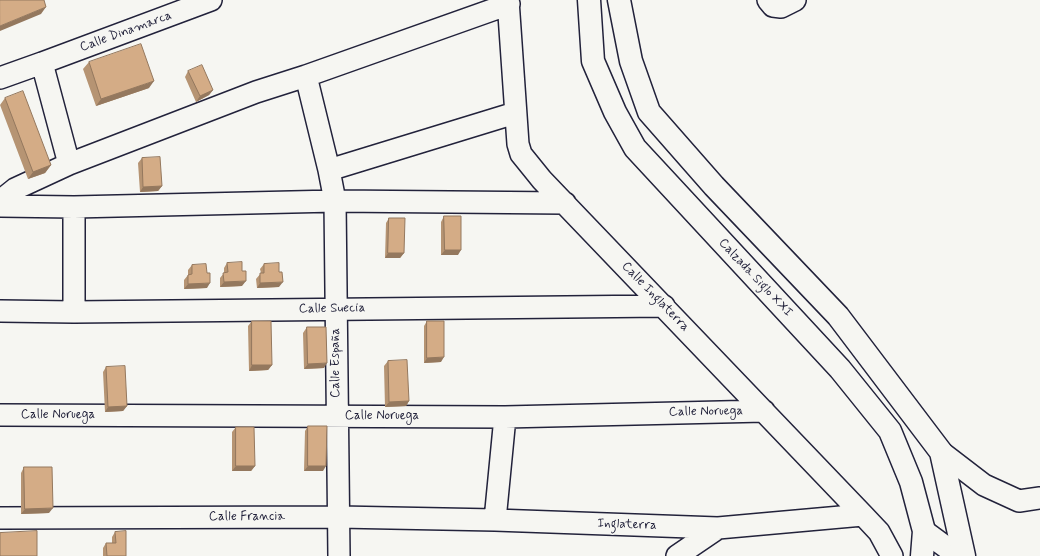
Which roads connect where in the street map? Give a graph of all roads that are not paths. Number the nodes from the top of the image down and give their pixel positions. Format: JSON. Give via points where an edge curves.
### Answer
{"nodes":[{"id":1,"x":211,"y":0,"type":"edge"},
{"id":2,"x":589,"y":0,"type":"edge"},
{"id":3,"x":619,"y":0,"type":"edge"},
{"id":4,"x":768,"y":0,"type":"edge"},
{"id":5,"x":796,"y":0,"type":"edge"},
{"id":6,"x":508,"y":2,"type":"edge"},
{"id":7,"x":42,"y":63,"type":"junction"},
{"id":8,"x":306,"y":76,"type":"junction"},
{"id":9,"x":0,"y":78,"type":"edge"},
{"id":10,"x":515,"y":113,"type":"junction"},
{"id":11,"x":69,"y":164,"type":"junction"},
{"id":12,"x":329,"y":170,"type":"junction"},
{"id":13,"x":335,"y":201,"type":"junction"},
{"id":14,"x":0,"y":202,"type":"edge"},
{"id":15,"x":565,"y":203,"type":"junction"},
{"id":16,"x":0,"y":206,"type":"edge"},
{"id":17,"x":74,"y":207,"type":"junction"},
{"id":18,"x":664,"y":306,"type":"junction"},
{"id":19,"x":336,"y":309,"type":"junction"},
{"id":20,"x":0,"y":311,"type":"edge"},
{"id":21,"x":74,"y":312,"type":"junction"},
{"id":22,"x":764,"y":411,"type":"junction"},
{"id":23,"x":0,"y":415,"type":"edge"},
{"id":24,"x":337,"y":416,"type":"junction"},
{"id":25,"x":505,"y":417,"type":"junction"},
{"id":26,"x":941,"y":452,"type":"junction"},
{"id":27,"x":1040,"y":498,"type":"edge"},
{"id":28,"x":863,"y":515,"type":"junction"},
{"id":29,"x":339,"y":517,"type":"junction"},
{"id":30,"x":0,"y":518,"type":"edge"},
{"id":31,"x":495,"y":520,"type":"junction"},
{"id":32,"x":718,"y":528,"type":"junction"},
{"id":33,"x":924,"y":531,"type":"junction"},
{"id":34,"x":339,"y":556,"type":"edge"},
{"id":35,"x":677,"y":556,"type":"edge"},
{"id":36,"x":892,"y":556,"type":"edge"},
{"id":37,"x":922,"y":556,"type":"edge"},
{"id":38,"x":958,"y":556,"type":"edge"},
{"id":39,"x":964,"y":556,"type":"edge"}],
"edges":[{"from":1,"to":7,"type":"street","name":"Calle Dinamarca"},
{"from":2,"to":33,"type":"main road","name":"Calzada Siglo XXI","via":[[594,61],[615,112],[635,148],[840,370],[890,432],[911,482]]},
{"from":3,"to":26,"type":"main road","via":[[631,61],[649,112],[714,186],[838,316]]},
{"from":4,"to":5,"type":"street","via":[[773,6],[781,7]]},
{"from":6,"to":8,"type":"street"},
{"from":6,"to":10,"type":"street","name":"Calle Inglaterra"},
{"from":7,"to":9,"type":"street","name":"Calle Dinamarca"},
{"from":7,"to":11,"type":"street"},
{"from":8,"to":11,"type":"street","via":[[256,92]]},
{"from":8,"to":12,"type":"street","name":"Calle España"},
{"from":10,"to":12,"type":"street"},
{"from":10,"to":15,"type":"street","name":"Calle Inglaterra","via":[[521,154]]},
{"from":11,"to":14,"type":"street","via":[[15,189]]},
{"from":12,"to":13,"type":"street","name":"Calle España"},
{"from":13,"to":15,"type":"street"},
{"from":13,"to":17,"type":"street"},
{"from":13,"to":19,"type":"street","name":"Calle España"},
{"from":15,"to":18,"type":"street","name":"Calle Inglaterra"},
{"from":16,"to":17,"type":"street"},
{"from":17,"to":21,"type":"street"},
{"from":18,"to":19,"type":"street","name":"Calle Suecia"},
{"from":18,"to":22,"type":"street","name":"Calle Inglaterra"},
{"from":19,"to":21,"type":"street","name":"Calle Suecia"},
{"from":19,"to":24,"type":"street","name":"Calle España"},
{"from":20,"to":21,"type":"street","name":"Calle Suecia"},
{"from":22,"to":25,"type":"street","name":"Calle Noruega"},
{"from":22,"to":28,"type":"street","name":"Calle Inglaterra"},
{"from":23,"to":24,"type":"street","name":"Calle Noruega"},
{"from":24,"to":25,"type":"street","name":"Calle Noruega"},
{"from":24,"to":29,"type":"street","name":"Calle España"},
{"from":25,"to":31,"type":"street"},
{"from":26,"to":27,"type":"street","via":[[984,484],[1019,501]]},
{"from":26,"to":39,"type":"main road"},
{"from":28,"to":32,"type":"street","name":"Inglaterra"},
{"from":28,"to":36,"type":"street","name":"Calle Inglaterra","via":[[879,532]]},
{"from":29,"to":30,"type":"street","name":"Calle Francia"},
{"from":29,"to":31,"type":"street","name":"Calle Francia"},
{"from":29,"to":34,"type":"street","name":"Calle España"},
{"from":31,"to":32,"type":"street","name":"Inglaterra"},
{"from":32,"to":35,"type":"street"},
{"from":33,"to":37,"type":"main road","name":"Calzada Siglo XXI"},
{"from":33,"to":38,"type":"street"}]}
